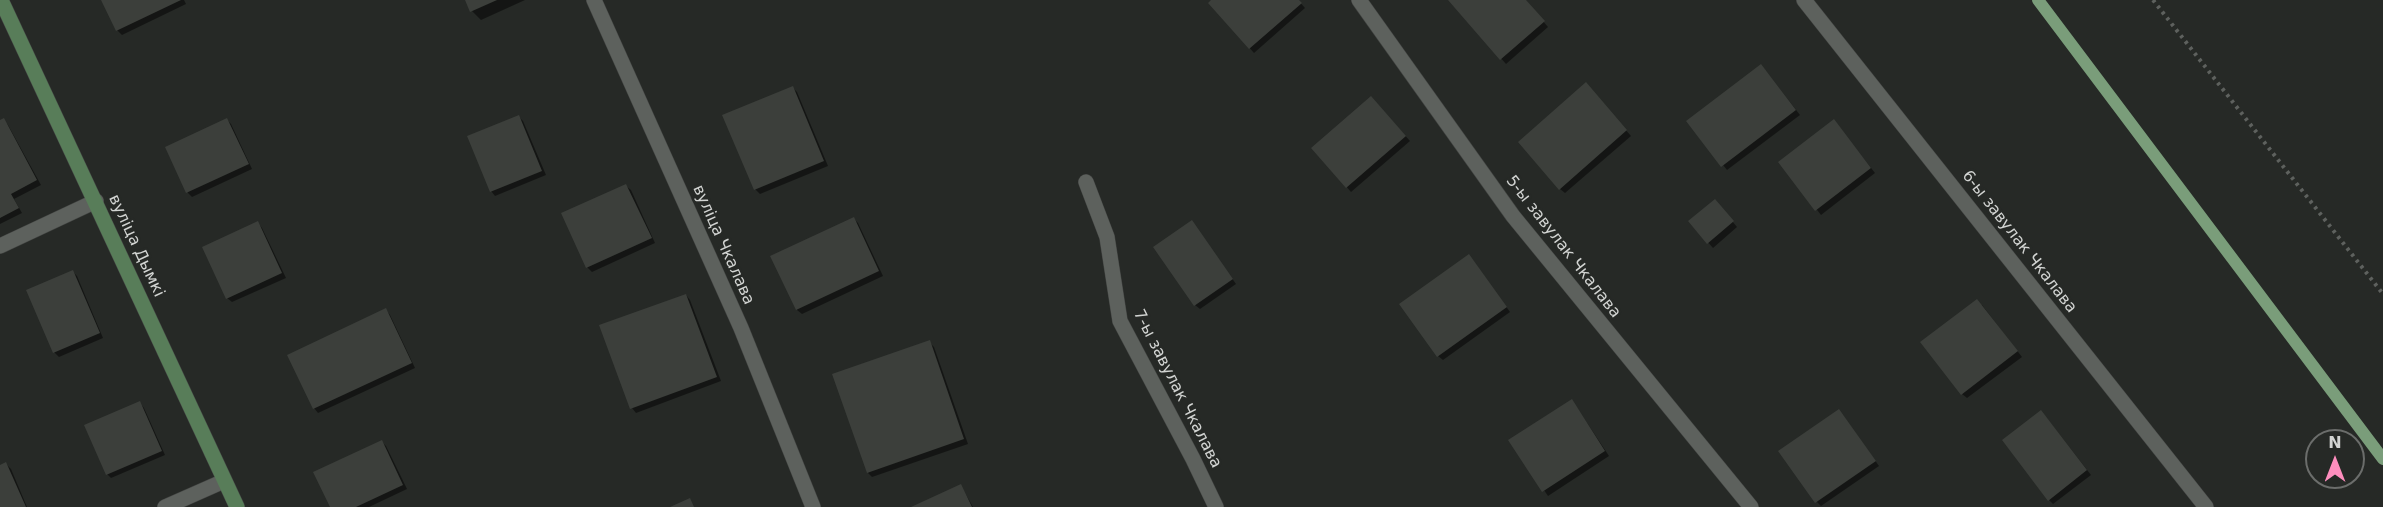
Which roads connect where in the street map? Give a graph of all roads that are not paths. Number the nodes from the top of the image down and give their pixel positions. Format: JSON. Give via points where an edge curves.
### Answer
{"nodes":[{"id":1,"x":1,"y":0,"type":"edge"},
{"id":2,"x":594,"y":0,"type":"edge"},
{"id":3,"x":1359,"y":0,"type":"edge"},
{"id":4,"x":1804,"y":0,"type":"edge"},
{"id":5,"x":1086,"y":182,"type":"dead end"},
{"id":6,"x":96,"y":201,"type":"junction"},
{"id":7,"x":0,"y":246,"type":"edge"},
{"id":8,"x":224,"y":481,"type":"junction"},
{"id":9,"x":165,"y":507,"type":"edge"},
{"id":10,"x":237,"y":507,"type":"edge"},
{"id":11,"x":813,"y":507,"type":"edge"},
{"id":12,"x":1216,"y":507,"type":"edge"},
{"id":13,"x":1751,"y":507,"type":"edge"},
{"id":14,"x":2206,"y":507,"type":"edge"}],
"edges":[{"from":1,"to":6,"type":"street","name":"вуліца Дымкі"},
{"from":2,"to":11,"type":"street","name":"вуліца Чкалава","via":[[741,328]]},
{"from":3,"to":13,"type":"street","name":"5-ы завулак Чкалава","via":[[1513,216]]},
{"from":4,"to":14,"type":"street","name":"6-ы завулак Чкалава"},
{"from":5,"to":12,"type":"street","name":"7-ы завулак Чкалава","via":[[1107,237],[1120,321]]},
{"from":6,"to":7,"type":"street"},
{"from":6,"to":8,"type":"street","name":"вуліца Дымкі"},
{"from":8,"to":9,"type":"street"},
{"from":8,"to":10,"type":"street","name":"вуліца Дымкі"}]}
